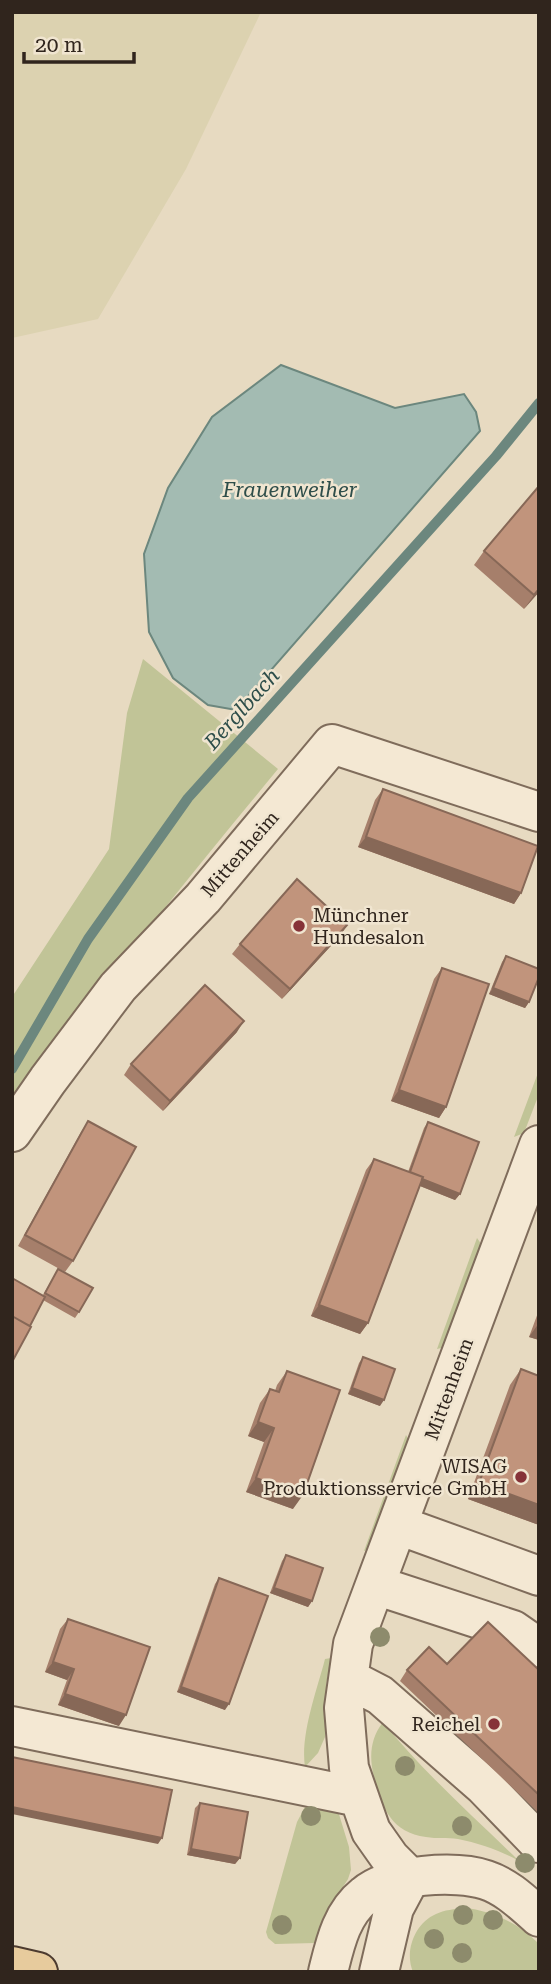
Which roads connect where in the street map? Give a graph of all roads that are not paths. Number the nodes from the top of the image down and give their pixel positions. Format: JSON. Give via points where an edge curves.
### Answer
{"nodes":[{"id":1,"x":539,"y":812,"type":"edge"},
{"id":2,"x":12,"y":1132,"type":"edge"},
{"id":3,"x":539,"y":1145,"type":"edge"},
{"id":4,"x":398,"y":1525,"type":"junction"},
{"id":5,"x":539,"y":1576,"type":"edge"},
{"id":6,"x":375,"y":1585,"type":"junction"},
{"id":7,"x":539,"y":1648,"type":"edge"},
{"id":8,"x":348,"y":1679,"type":"junction"},
{"id":9,"x":12,"y":1726,"type":"edge"},
{"id":10,"x":358,"y":1797,"type":"junction"},
{"id":11,"x":539,"y":1843,"type":"edge"},
{"id":12,"x":410,"y":1878,"type":"junction"},
{"id":13,"x":539,"y":1917,"type":"edge"},
{"id":14,"x":12,"y":1966,"type":"edge"},
{"id":15,"x":38,"y":1972,"type":"edge"},
{"id":16,"x":328,"y":1972,"type":"edge"},
{"id":17,"x":379,"y":1972,"type":"edge"}],
"edges":[{"from":1,"to":2,"type":"street","name":"Mittenheim","via":[[332,744],[202,898],[118,987]]},
{"from":3,"to":4,"type":"street","name":"Mittenheim"},
{"from":4,"to":5,"type":"street"},
{"from":4,"to":6,"type":"street","name":"Mittenheim"},
{"from":6,"to":7,"type":"street","via":[[513,1630]]},
{"from":6,"to":8,"type":"street","name":"Mittenheim","via":[[353,1644]]},
{"from":8,"to":10,"type":"street","name":"Mittenheim","via":[[344,1708],[349,1768]]},
{"from":8,"to":11,"type":"street","via":[[380,1695],[484,1786]]},
{"from":9,"to":10,"type":"street"},
{"from":10,"to":12,"type":"street","name":"Mittenheim","via":[[371,1831]]},
{"from":12,"to":13,"type":"street","via":[[484,1879],[514,1895]]},
{"from":12,"to":16,"type":"street","via":[[365,1894],[350,1911],[338,1933]]},
{"from":12,"to":17,"type":"street","via":[[394,1909]]},
{"from":14,"to":15,"type":"main road"}]}
